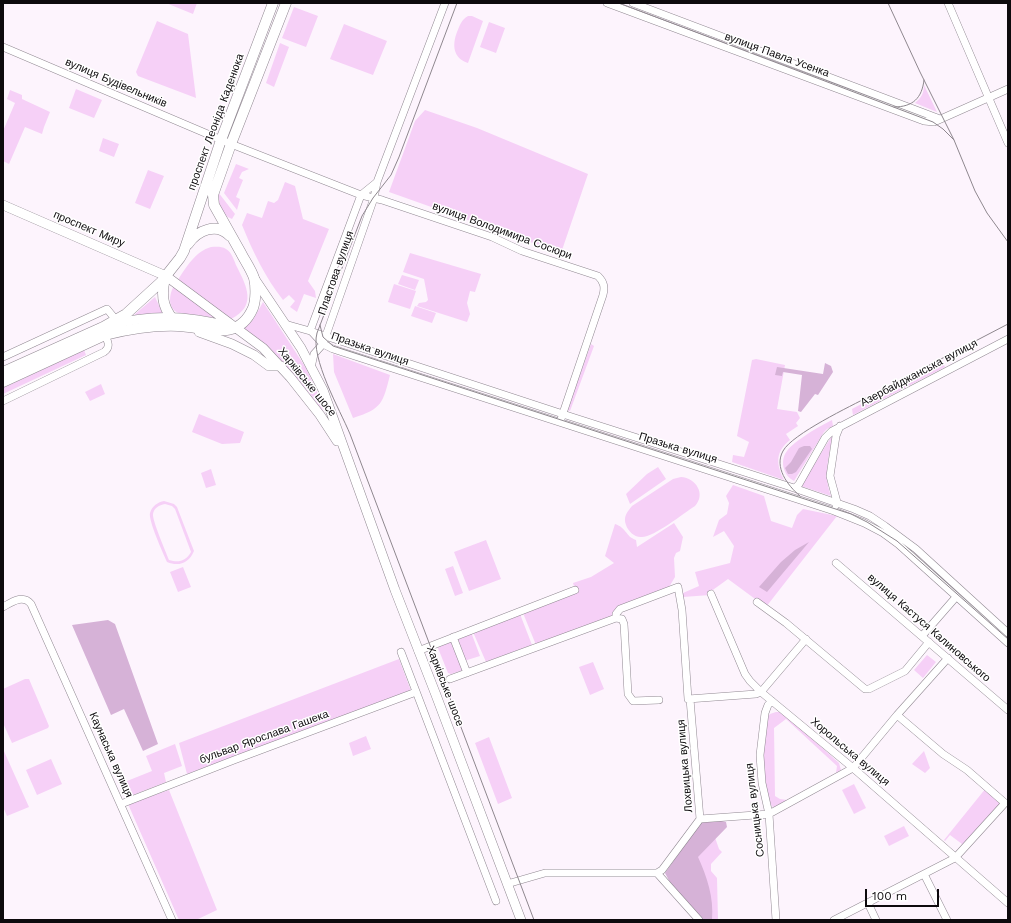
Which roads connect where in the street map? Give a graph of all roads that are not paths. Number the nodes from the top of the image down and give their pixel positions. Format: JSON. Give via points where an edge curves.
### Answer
{"nodes":[{"id":1,"x":273,"y":3,"type":"edge"},
{"id":2,"x":286,"y":3,"type":"edge"},
{"id":3,"x":445,"y":3,"type":"edge"},
{"id":4,"x":607,"y":3,"type":"edge"},
{"id":5,"x":633,"y":3,"type":"edge"},
{"id":6,"x":948,"y":3,"type":"edge"},
{"id":7,"x":3,"y":47,"type":"edge"},
{"id":8,"x":1008,"y":89,"type":"edge"},
{"id":9,"x":989,"y":98,"type":"junction"},
{"id":10,"x":940,"y":119,"type":"junction"},
{"id":11,"x":221,"y":140,"type":"junction"},
{"id":12,"x":1008,"y":143,"type":"edge"},
{"id":13,"x":231,"y":144,"type":"junction"},
{"id":14,"x":376,"y":182,"type":"junction"},
{"id":15,"x":361,"y":195,"type":"junction"},
{"id":16,"x":374,"y":198,"type":"junction"},
{"id":17,"x":3,"y":205,"type":"edge"},
{"id":18,"x":232,"y":237,"type":"junction"},
{"id":19,"x":184,"y":251,"type":"junction"},
{"id":20,"x":166,"y":276,"type":"junction"},
{"id":21,"x":254,"y":278,"type":"junction"},
{"id":22,"x":116,"y":320,"type":"junction"},
{"id":23,"x":174,"y":322,"type":"junction"},
{"id":24,"x":285,"y":324,"type":"junction"},
{"id":25,"x":236,"y":328,"type":"junction"},
{"id":26,"x":104,"y":331,"type":"junction"},
{"id":27,"x":310,"y":331,"type":"junction"},
{"id":28,"x":326,"y":336,"type":"junction"},
{"id":29,"x":1008,"y":339,"type":"edge"},
{"id":30,"x":323,"y":344,"type":"junction"},
{"id":31,"x":3,"y":357,"type":"edge"},
{"id":32,"x":281,"y":366,"type":"junction"},
{"id":33,"x":311,"y":368,"type":"junction"},
{"id":34,"x":3,"y":372,"type":"edge"},
{"id":35,"x":3,"y":382,"type":"edge"},
{"id":36,"x":3,"y":401,"type":"edge"},
{"id":37,"x":562,"y":414,"type":"junction"},
{"id":38,"x":560,"y":422,"type":"junction"},
{"id":39,"x":840,"y":426,"type":"junction"},
{"id":40,"x":348,"y":460,"type":"junction"},
{"id":41,"x":730,"y":467,"type":"junction"},
{"id":42,"x":728,"y":476,"type":"junction"},
{"id":43,"x":795,"y":488,"type":"junction"},
{"id":44,"x":837,"y":502,"type":"junction"},
{"id":45,"x":834,"y":511,"type":"junction"},
{"id":46,"x":836,"y":563,"type":"dead end"},
{"id":47,"x":574,"y":590,"type":"dead end"},
{"id":48,"x":711,"y":594,"type":"dead end"},
{"id":49,"x":956,"y":597,"type":"junction"},
{"id":50,"x":757,"y":602,"type":"dead end"},
{"id":51,"x":3,"y":607,"type":"edge"},
{"id":52,"x":616,"y":618,"type":"junction"},
{"id":53,"x":1008,"y":633,"type":"edge"},
{"id":54,"x":922,"y":636,"type":"junction"},
{"id":55,"x":453,"y":637,"type":"junction"},
{"id":56,"x":806,"y":639,"type":"junction"},
{"id":57,"x":929,"y":642,"type":"junction"},
{"id":58,"x":1008,"y":643,"type":"edge"},
{"id":59,"x":418,"y":651,"type":"junction"},
{"id":60,"x":400,"y":652,"type":"dead end"},
{"id":61,"x":948,"y":658,"type":"junction"},
{"id":62,"x":467,"y":673,"type":"junction"},
{"id":63,"x":450,"y":679,"type":"dead end"},
{"id":64,"x":416,"y":692,"type":"junction"},
{"id":65,"x":761,"y":692,"type":"junction"},
{"id":66,"x":689,"y":699,"type":"junction"},
{"id":67,"x":659,"y":700,"type":"dead end"},
{"id":68,"x":772,"y":701,"type":"junction"},
{"id":69,"x":1008,"y":710,"type":"edge"},
{"id":70,"x":897,"y":715,"type":"junction"},
{"id":71,"x":853,"y":768,"type":"junction"},
{"id":72,"x":121,"y":804,"type":"junction"},
{"id":73,"x":769,"y":814,"type":"junction"},
{"id":74,"x":700,"y":819,"type":"junction"},
{"id":75,"x":955,"y":858,"type":"junction"},
{"id":76,"x":657,"y":873,"type":"junction"},
{"id":77,"x":924,"y":874,"type":"junction"},
{"id":78,"x":508,"y":884,"type":"junction"},
{"id":79,"x":496,"y":901,"type":"dead end"},
{"id":80,"x":868,"y":903,"type":"junction"},
{"id":81,"x":1008,"y":903,"type":"edge"},
{"id":82,"x":172,"y":920,"type":"edge"},
{"id":83,"x":521,"y":920,"type":"edge"},
{"id":84,"x":700,"y":920,"type":"edge"},
{"id":85,"x":776,"y":920,"type":"edge"},
{"id":86,"x":834,"y":920,"type":"edge"},
{"id":87,"x":876,"y":920,"type":"edge"},
{"id":88,"x":946,"y":920,"type":"edge"}],
"edges":[{"from":1,"to":11,"type":"highway","name":"проспект Леоніда Каденюка"},
{"from":2,"to":13,"type":"highway","name":"проспект Леоніда Каденюка"},
{"from":3,"to":14,"type":"street","name":"Пластова вулиця"},
{"from":4,"to":10,"type":"street","name":"вулиця Павла Усенка","via":[[924,122]]},
{"from":5,"to":10,"type":"street","name":"вулиця Павла Усенка"},
{"from":6,"to":9,"type":"street"},
{"from":7,"to":11,"type":"street","name":"вулиця Будівельників"},
{"from":8,"to":9,"type":"street","name":"вулиця Павла Усенка"},
{"from":9,"to":10,"type":"street","name":"вулиця Павла Усенка"},
{"from":9,"to":12,"type":"street"},
{"from":11,"to":13,"type":"street","name":"вулиця Будівельників"},
{"from":11,"to":19,"type":"highway","name":"проспект Леоніда Каденюка"},
{"from":13,"to":15,"type":"street","name":"вулиця Володимира Сосюри"},
{"from":13,"to":18,"type":"highway","name":"проспект Леоніда Каденюка","via":[[213,195],[214,205]]},
{"from":14,"to":15,"type":"street","name":"Пластова вулиця"},
{"from":14,"to":16,"type":"street","name":"Пластова вулиця"},
{"from":15,"to":16,"type":"street","name":"вулиця Володимира Сосюри"},
{"from":15,"to":27,"type":"street","name":"Пластова вулиця"},
{"from":16,"to":28,"type":"street","name":"Пластова вулиця"},
{"from":16,"to":37,"type":"street","name":"вулиця Володимира Сосюри","via":[[492,237],[522,251],[598,276],[602,280],[605,288],[603,295]]},
{"from":17,"to":20,"type":"main road","name":"проспект Миру"},
{"from":18,"to":19,"type":"highway","via":[[222,230],[212,228],[198,233]]},
{"from":18,"to":21,"type":"highway","name":"проспект Леоніда Каденюка"},
{"from":19,"to":20,"type":"highway"},
{"from":20,"to":22,"type":"highway","via":[[134,308]]},
{"from":20,"to":23,"type":"highway","via":[[163,301]]},
{"from":20,"to":25,"type":"main road","name":"проспект Миру"},
{"from":21,"to":24,"type":"main road","name":"Харківське шосе"},
{"from":21,"to":25,"type":"highway","via":[[255,304],[243,323]]},
{"from":22,"to":26,"type":"highway"},
{"from":22,"to":31,"type":"street","via":[[106,309]]},
{"from":23,"to":25,"type":"highway","via":[[216,330]]},
{"from":23,"to":26,"type":"highway"},
{"from":23,"to":32,"type":"main road","name":"Харківське шосе","via":[[232,344],[269,366]]},
{"from":24,"to":27,"type":"street","name":"Празька вулиця"},
{"from":24,"to":33,"type":"main road","name":"Харківське шосе"},
{"from":25,"to":32,"type":"main road","name":"Харківське шосе","via":[[263,348]]},
{"from":26,"to":34,"type":"highway"},
{"from":26,"to":35,"type":"highway"},
{"from":26,"to":36,"type":"street","via":[[109,346],[104,352]]},
{"from":27,"to":28,"type":"street","name":"Празька вулиця"},
{"from":27,"to":30,"type":"street","name":"Празька вулиця"},
{"from":28,"to":30,"type":"street","name":"Пластова вулиця"},
{"from":28,"to":37,"type":"street","name":"Празька вулиця"},
{"from":29,"to":39,"type":"street","name":"Азербайджанська вулиця"},
{"from":30,"to":33,"type":"street","name":"Пластова вулиця","via":[[314,354]]},
{"from":30,"to":38,"type":"street","name":"Празька вулиця"},
{"from":32,"to":40,"type":"main road","name":"Харківське шосе","via":[[320,415]]},
{"from":33,"to":40,"type":"main road","name":"Харківське шосе","via":[[323,390]]},
{"from":37,"to":38,"type":"street","name":"вулиця Володимира Сосюри"},
{"from":37,"to":41,"type":"street","name":"Празька вулиця"},
{"from":38,"to":42,"type":"street","name":"Празька вулиця"},
{"from":39,"to":43,"type":"street","name":"Азербайджанська вулиця","via":[[825,438]]},
{"from":39,"to":44,"type":"street","via":[[830,476]]},
{"from":40,"to":59,"type":"main road","name":"Харківське шосе"},
{"from":41,"to":42,"type":"street"},
{"from":41,"to":43,"type":"street","name":"Празька вулиця"},
{"from":42,"to":45,"type":"street","name":"Празька вулиця"},
{"from":43,"to":44,"type":"street","name":"Празька вулиця"},
{"from":44,"to":45,"type":"street"},
{"from":44,"to":53,"type":"street","name":"Празька вулиця","via":[[870,516],[916,548]]},
{"from":45,"to":49,"type":"street","name":"Празька вулиця","via":[[889,537]]},
{"from":46,"to":54,"type":"street","name":"вулиця Кастуся Калиновського"},
{"from":47,"to":55,"type":"street"},
{"from":48,"to":65,"type":"street","name":"Хорольська вулиця","via":[[745,674]]},
{"from":49,"to":54,"type":"street"},
{"from":49,"to":58,"type":"street","name":"Празька вулиця"},
{"from":50,"to":56,"type":"street"},
{"from":51,"to":72,"type":"street","name":"Каунаська вулиця","via":[[20,599],[28,600],[31,604]]},
{"from":52,"to":62,"type":"street"},
{"from":52,"to":66,"type":"street","name":"Лохвицька вулиця","via":[[620,609],[678,587]]},
{"from":52,"to":67,"type":"street","via":[[622,619],[624,624],[628,694],[633,700]]},
{"from":54,"to":57,"type":"street","name":"вулиця Кастуся Калиновського"},
{"from":55,"to":59,"type":"street"},
{"from":55,"to":62,"type":"street"},
{"from":56,"to":57,"type":"street","via":[[865,689],[904,671]]},
{"from":56,"to":65,"type":"street"},
{"from":57,"to":61,"type":"street","name":"вулиця Кастуся Калиновського"},
{"from":59,"to":78,"type":"main road","name":"Харківське шосе"},
{"from":60,"to":64,"type":"street"},
{"from":61,"to":69,"type":"street","name":"вулиця Кастуся Калиновського"},
{"from":61,"to":70,"type":"street"},
{"from":62,"to":63,"type":"street"},
{"from":64,"to":72,"type":"street","name":"бульвар Ярослава Гашека"},
{"from":64,"to":79,"type":"street"},
{"from":65,"to":66,"type":"street"},
{"from":65,"to":68,"type":"street","name":"Хорольська вулиця"},
{"from":66,"to":74,"type":"street","name":"Лохвицька вулиця"},
{"from":68,"to":71,"type":"street","name":"Хорольська вулиця"},
{"from":68,"to":73,"type":"street","name":"Сосницька вулиця","via":[[765,713],[760,755],[762,783]]},
{"from":70,"to":71,"type":"street"},
{"from":70,"to":75,"type":"street","via":[[1005,803]]},
{"from":71,"to":73,"type":"street"},
{"from":71,"to":75,"type":"street","name":"Хорольська вулиця"},
{"from":72,"to":82,"type":"street","name":"Каунаська вулиця"},
{"from":73,"to":74,"type":"street"},
{"from":73,"to":85,"type":"street","name":"Сосницька вулиця"},
{"from":74,"to":76,"type":"street","name":"Лохвицька вулиця","via":[[662,870]]},
{"from":75,"to":77,"type":"street"},
{"from":75,"to":81,"type":"street","name":"Хорольська вулиця"},
{"from":76,"to":78,"type":"street","via":[[545,873]]},
{"from":76,"to":84,"type":"street"},
{"from":77,"to":80,"type":"street"},
{"from":77,"to":88,"type":"street"},
{"from":78,"to":83,"type":"main road","name":"Харківське шосе"},
{"from":80,"to":86,"type":"street"},
{"from":80,"to":87,"type":"street"}]}
